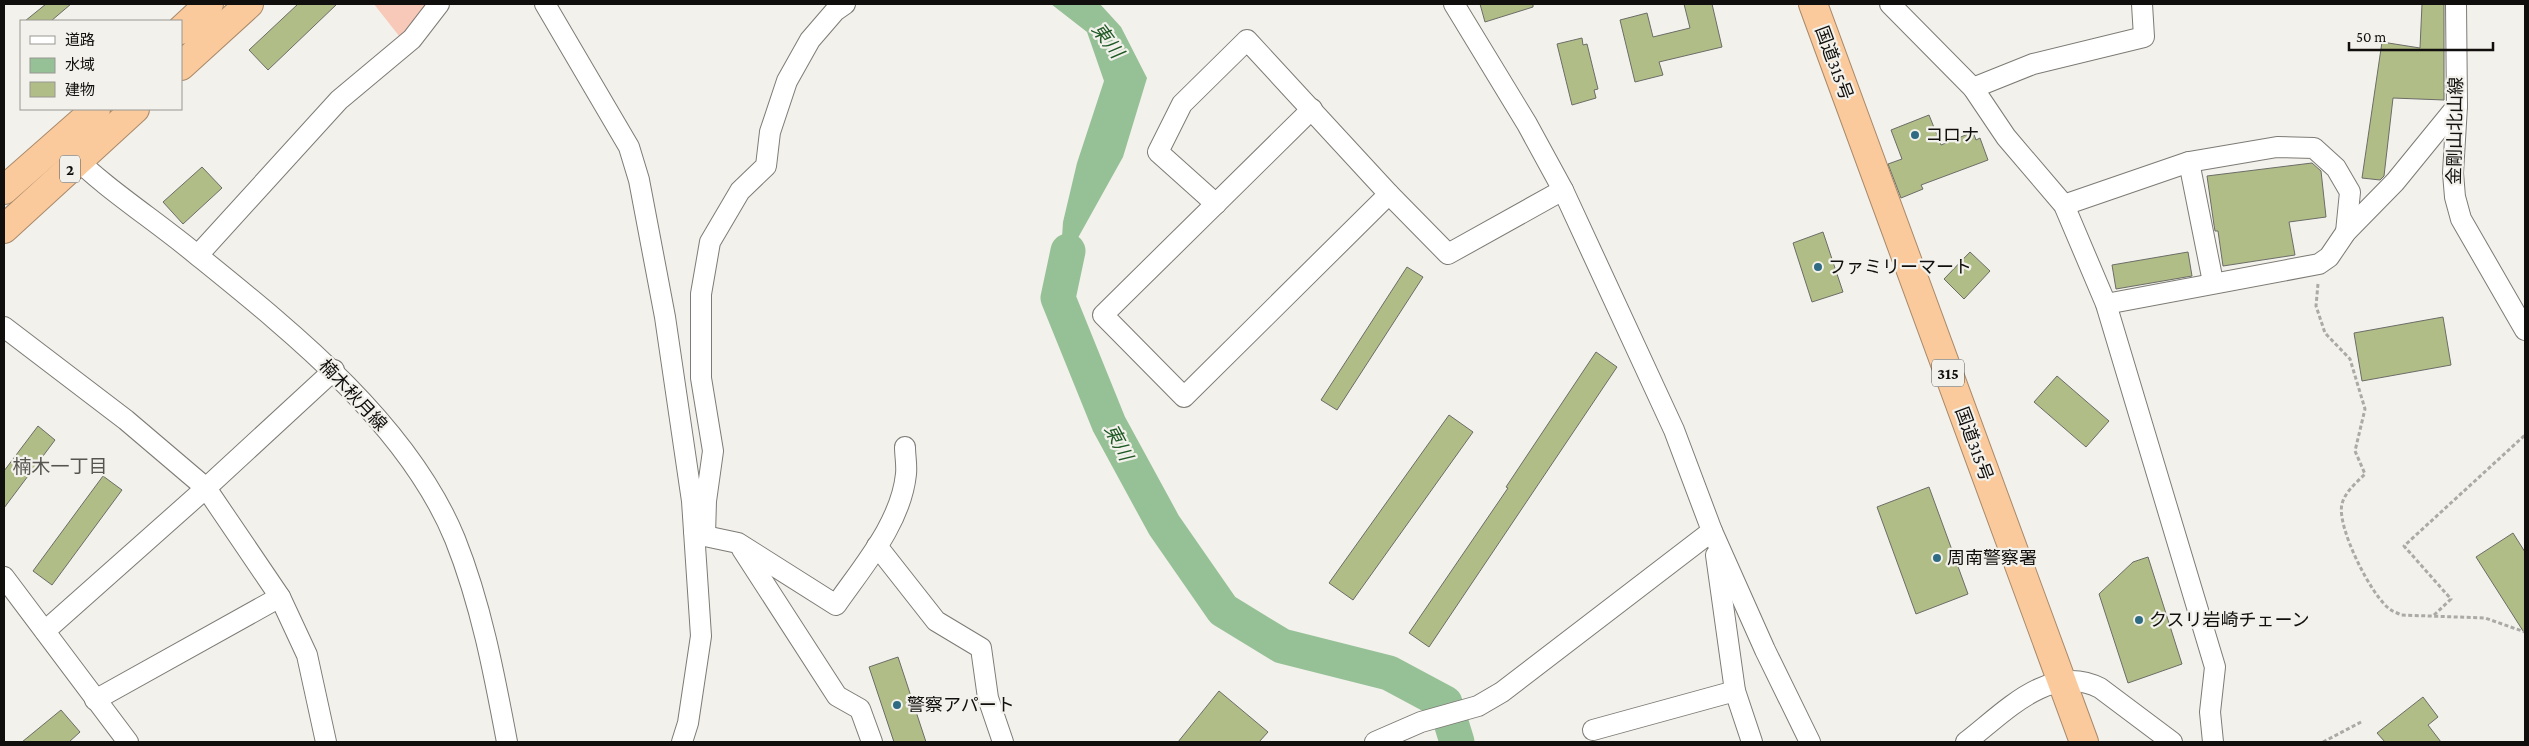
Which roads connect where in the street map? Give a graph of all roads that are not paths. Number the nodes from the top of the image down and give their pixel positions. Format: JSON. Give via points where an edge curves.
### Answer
{"nodes":[{"id":1,"x":209,"y":4,"type":"edge"},
{"id":2,"x":248,"y":4,"type":"edge"},
{"id":3,"x":439,"y":4,"type":"edge"},
{"id":4,"x":545,"y":4,"type":"edge"},
{"id":5,"x":844,"y":4,"type":"edge"},
{"id":6,"x":1454,"y":4,"type":"edge"},
{"id":7,"x":1813,"y":4,"type":"edge"},
{"id":8,"x":1890,"y":4,"type":"edge"},
{"id":9,"x":2142,"y":4,"type":"edge"},
{"id":10,"x":2456,"y":4,"type":"edge"},
{"id":11,"x":182,"y":29,"type":"edge"},
{"id":12,"x":182,"y":65,"type":"edge"},
{"id":13,"x":1973,"y":88,"type":"junction"},
{"id":14,"x":2456,"y":106,"type":"junction"},
{"id":15,"x":95,"y":110,"type":"edge"},
{"id":16,"x":134,"y":110,"type":"edge"},
{"id":17,"x":1312,"y":110,"type":"junction"},
{"id":18,"x":69,"y":152,"type":"junction"},
{"id":19,"x":2189,"y":162,"type":"junction"},
{"id":20,"x":4,"y":190,"type":"edge"},
{"id":21,"x":1563,"y":190,"type":"junction"},
{"id":22,"x":1388,"y":194,"type":"junction"},
{"id":23,"x":1216,"y":204,"type":"junction"},
{"id":24,"x":2064,"y":205,"type":"junction"},
{"id":25,"x":4,"y":229,"type":"edge"},
{"id":26,"x":2346,"y":232,"type":"junction"},
{"id":27,"x":198,"y":255,"type":"junction"},
{"id":28,"x":2213,"y":282,"type":"junction"},
{"id":29,"x":2106,"y":304,"type":"junction"},
{"id":30,"x":4,"y":327,"type":"edge"},
{"id":31,"x":2525,"y":330,"type":"edge"},
{"id":32,"x":334,"y":370,"type":"junction"},
{"id":33,"x":905,"y":447,"type":"dead end"},
{"id":34,"x":206,"y":488,"type":"junction"},
{"id":35,"x":1712,"y":531,"type":"junction"},
{"id":36,"x":700,"y":534,"type":"junction"},
{"id":37,"x":738,"y":543,"type":"junction"},
{"id":38,"x":877,"y":546,"type":"junction"},
{"id":39,"x":4,"y":577,"type":"edge"},
{"id":40,"x":280,"y":597,"type":"junction"},
{"id":41,"x":44,"y":631,"type":"junction"},
{"id":42,"x":2061,"y":680,"type":"junction"},
{"id":43,"x":1735,"y":691,"type":"junction"},
{"id":44,"x":95,"y":700,"type":"junction"},
{"id":45,"x":1593,"y":730,"type":"dead end"},
{"id":46,"x":128,"y":742,"type":"edge"},
{"id":47,"x":326,"y":742,"type":"edge"},
{"id":48,"x":506,"y":742,"type":"edge"},
{"id":49,"x":682,"y":742,"type":"edge"},
{"id":50,"x":872,"y":742,"type":"edge"},
{"id":51,"x":1003,"y":742,"type":"edge"},
{"id":52,"x":1375,"y":742,"type":"edge"},
{"id":53,"x":1752,"y":742,"type":"edge"},
{"id":54,"x":1810,"y":742,"type":"edge"},
{"id":55,"x":1966,"y":742,"type":"edge"},
{"id":56,"x":2084,"y":742,"type":"edge"},
{"id":57,"x":2172,"y":742,"type":"edge"},
{"id":58,"x":2213,"y":742,"type":"edge"}],
"edges":[{"from":1,"to":11,"type":"highway"},
{"from":2,"to":12,"type":"highway"},
{"from":3,"to":27,"type":"street","via":[[412,39],[339,100]]},
{"from":4,"to":36,"type":"street","via":[[629,147],[639,180]]},
{"from":5,"to":36,"type":"street","via":[[810,40],[787,81],[770,132],[766,166],[740,192],[710,242],[701,294],[701,378],[713,451]]},
{"from":6,"to":21,"type":"street"},
{"from":7,"to":42,"type":"highway","name":"国道315号","number":"315"},
{"from":8,"to":13,"type":"street"},
{"from":9,"to":13,"type":"street","via":[[2144,37],[2033,64]]},
{"from":10,"to":14,"type":"street","name":"金剛山北山線"},
{"from":13,"to":24,"type":"street","via":[[2006,137]]},
{"from":14,"to":26,"type":"street","via":[[2396,182]]},
{"from":14,"to":31,"type":"street","name":"金剛山北山線","via":[[2452,173],[2461,218]]},
{"from":15,"to":18,"type":"highway","number":"2"},
{"from":16,"to":18,"type":"highway","number":"2"},
{"from":17,"to":22,"type":"street"},
{"from":17,"to":23,"type":"street"},
{"from":17,"to":23,"type":"street","via":[[1248,40],[1188,98],[1158,152]]},
{"from":18,"to":20,"type":"highway","number":"2"},
{"from":18,"to":25,"type":"highway","number":"2"},
{"from":18,"to":27,"type":"street","name":"楠木秋月線"},
{"from":19,"to":24,"type":"street"},
{"from":19,"to":26,"type":"street","via":[[2277,147],[2314,148],[2336,168],[2350,192]]},
{"from":19,"to":28,"type":"street"},
{"from":21,"to":22,"type":"street","via":[[1448,254]]},
{"from":21,"to":35,"type":"street","via":[[1674,430]]},
{"from":22,"to":23,"type":"street","via":[[1184,397],[1104,315]]},
{"from":24,"to":29,"type":"street"},
{"from":26,"to":28,"type":"street","via":[[2329,257],[2319,264]]},
{"from":27,"to":32,"type":"street","name":"楠木秋月線"},
{"from":28,"to":29,"type":"street"},
{"from":29,"to":58,"type":"street","via":[[2216,667],[2210,712]]},
{"from":30,"to":34,"type":"street","via":[[126,420]]},
{"from":32,"to":34,"type":"street"},
{"from":32,"to":48,"type":"street","name":"楠木秋月線","via":[[391,436],[428,486],[454,538],[481,612]]},
{"from":33,"to":38,"type":"street","via":[[906,474],[896,509]]},
{"from":34,"to":40,"type":"street"},
{"from":34,"to":41,"type":"street"},
{"from":35,"to":43,"type":"street"},
{"from":35,"to":52,"type":"street","via":[[1502,692],[1478,706],[1421,722]]},
{"from":35,"to":54,"type":"street"},
{"from":36,"to":37,"type":"street"},
{"from":36,"to":49,"type":"street","via":[[701,636],[688,723]]},
{"from":37,"to":38,"type":"street","via":[[836,604]]},
{"from":37,"to":50,"type":"street","via":[[837,696],[860,709]]},
{"from":38,"to":51,"type":"street","via":[[936,621],[981,648],[988,698]]},
{"from":39,"to":41,"type":"street"},
{"from":40,"to":44,"type":"street"},
{"from":40,"to":47,"type":"street","via":[[307,655]]},
{"from":41,"to":44,"type":"street"},
{"from":42,"to":55,"type":"street","via":[[2035,689]]},
{"from":42,"to":56,"type":"highway","name":"国道315号","number":"315"},
{"from":42,"to":57,"type":"street","via":[[2100,688]]},
{"from":43,"to":45,"type":"street"},
{"from":43,"to":53,"type":"street"},
{"from":44,"to":46,"type":"street"}]}
